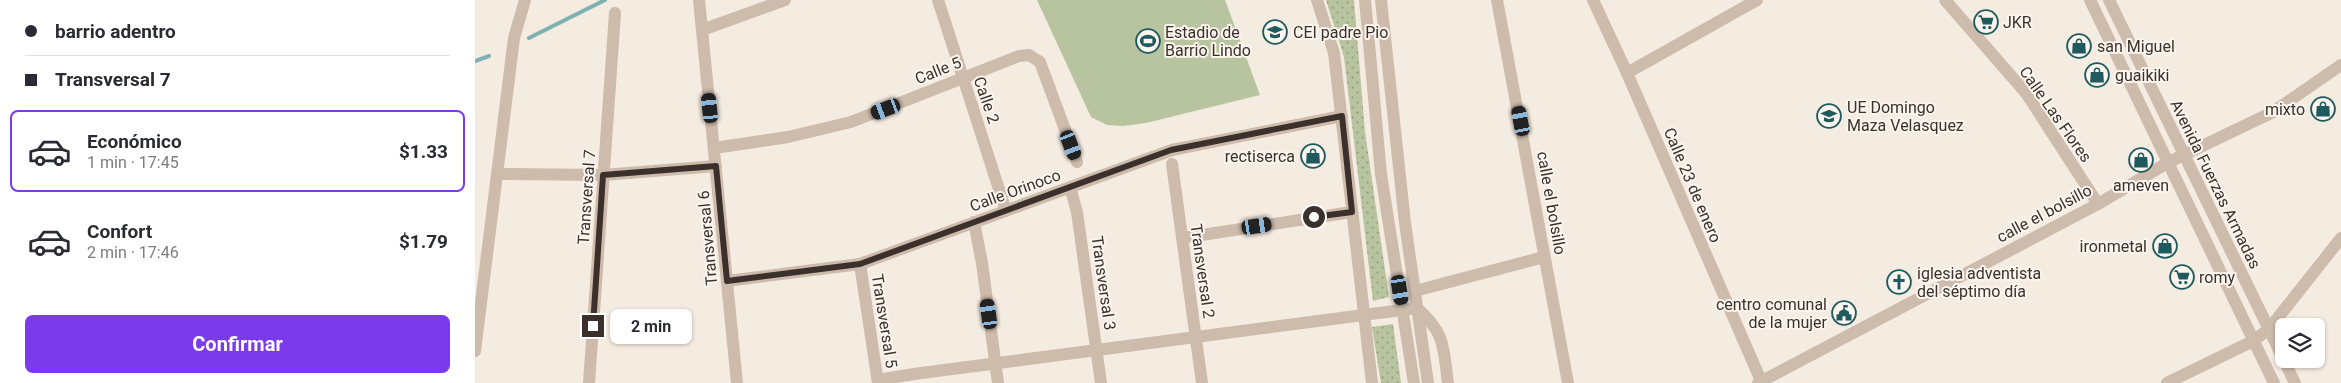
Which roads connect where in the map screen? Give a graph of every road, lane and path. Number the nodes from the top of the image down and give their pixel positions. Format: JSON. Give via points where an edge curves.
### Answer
{"nodes":[{"id":1,"x":525,"y":0,"type":"edge"},
{"id":2,"x":699,"y":0,"type":"edge"},
{"id":3,"x":785,"y":0,"type":"edge"},
{"id":4,"x":938,"y":0,"type":"edge"},
{"id":5,"x":1317,"y":0,"type":"edge"},
{"id":6,"x":1365,"y":0,"type":"edge"},
{"id":7,"x":1381,"y":0,"type":"edge"},
{"id":8,"x":1497,"y":0,"type":"edge"},
{"id":9,"x":1593,"y":0,"type":"edge"},
{"id":10,"x":1757,"y":0,"type":"edge"},
{"id":11,"x":1945,"y":0,"type":"edge"},
{"id":12,"x":2090,"y":0,"type":"edge"},
{"id":13,"x":2109,"y":0,"type":"edge"},
{"id":14,"x":615,"y":13,"type":"dead end"},
{"id":15,"x":702,"y":30,"type":"junction"},
{"id":16,"x":2341,"y":65,"type":"edge"},
{"id":17,"x":1627,"y":73,"type":"junction"},
{"id":18,"x":962,"y":79,"type":"junction"},
{"id":19,"x":1342,"y":116,"type":"junction"},
{"id":20,"x":714,"y":148,"type":"junction"},
{"id":21,"x":2183,"y":155,"type":"junction"},
{"id":22,"x":1077,"y":162,"type":"dead end"},
{"id":23,"x":2169,"y":162,"type":"junction"},
{"id":24,"x":1172,"y":164,"type":"dead end"},
{"id":25,"x":716,"y":166,"type":"junction"},
{"id":26,"x":498,"y":174,"type":"junction"},
{"id":27,"x":603,"y":175,"type":"junction"},
{"id":28,"x":1070,"y":188,"type":"junction"},
{"id":29,"x":2098,"y":204,"type":"junction"},
{"id":30,"x":1006,"y":211,"type":"junction"},
{"id":31,"x":1352,"y":212,"type":"junction"},
{"id":32,"x":974,"y":222,"type":"junction"},
{"id":33,"x":1182,"y":238,"type":"junction"},
{"id":34,"x":2341,"y":238,"type":"edge"},
{"id":35,"x":1544,"y":257,"type":"junction"},
{"id":36,"x":860,"y":264,"type":"junction"},
{"id":37,"x":727,"y":281,"type":"junction"},
{"id":38,"x":1415,"y":291,"type":"junction"},
{"id":39,"x":1417,"y":308,"type":"junction"},
{"id":40,"x":1403,"y":310,"type":"junction"},
{"id":41,"x":1363,"y":315,"type":"junction"},
{"id":42,"x":2269,"y":329,"type":"junction"},
{"id":43,"x":1197,"y":338,"type":"junction"},
{"id":44,"x":2253,"y":341,"type":"junction"},
{"id":45,"x":475,"y":346,"type":"edge"},
{"id":46,"x":475,"y":351,"type":"edge"},
{"id":47,"x":1097,"y":351,"type":"junction"},
{"id":48,"x":996,"y":364,"type":"junction"},
{"id":49,"x":878,"y":382,"type":"edge"},
{"id":50,"x":1760,"y":382,"type":"edge"},
{"id":51,"x":589,"y":383,"type":"edge"},
{"id":52,"x":737,"y":383,"type":"edge"},
{"id":53,"x":998,"y":383,"type":"edge"},
{"id":54,"x":1101,"y":383,"type":"edge"},
{"id":55,"x":1202,"y":383,"type":"edge"},
{"id":56,"x":1371,"y":383,"type":"edge"},
{"id":57,"x":1414,"y":383,"type":"edge"},
{"id":58,"x":1428,"y":383,"type":"edge"},
{"id":59,"x":1448,"y":383,"type":"edge"},
{"id":60,"x":1568,"y":383,"type":"edge"},
{"id":61,"x":2167,"y":383,"type":"edge"},
{"id":62,"x":2274,"y":383,"type":"edge"},
{"id":63,"x":2295,"y":383,"type":"edge"}],
"edges":[{"from":1,"to":26,"type":"street","via":[[514,38]]},
{"from":2,"to":15,"type":"street","name":"Transversal 6"},
{"from":3,"to":15,"type":"street"},
{"from":4,"to":18,"type":"street","name":"Calle 2"},
{"from":5,"to":19,"type":"street","via":[[1334,54]]},
{"from":6,"to":40,"type":"street","via":[[1381,174]]},
{"from":7,"to":38,"type":"street"},
{"from":8,"to":35,"type":"street","name":"calle el bolsillo"},
{"from":9,"to":17,"type":"street","name":"Calle 23 de enero"},
{"from":10,"to":17,"type":"street"},
{"from":11,"to":29,"type":"street","name":"Calle Las Flores","via":[[2026,93]]},
{"from":12,"to":23,"type":"street","name":"Avenida Fuerzas Armadas"},
{"from":13,"to":21,"type":"street","name":"Avenida Fuerzas Armadas"},
{"from":14,"to":27,"type":"street","name":"Transversal 7"},
{"from":15,"to":20,"type":"street","name":"Transversal 6"},
{"from":16,"to":21,"type":"street","name":"calle el bolsillo","via":[[2273,112]]},
{"from":17,"to":50,"type":"street","name":"Calle 23 de enero"},
{"from":18,"to":20,"type":"street","name":"Calle 5","via":[[851,122]]},
{"from":18,"to":22,"type":"street","name":"Calle 5","via":[[1019,56],[1029,55],[1040,62]]},
{"from":18,"to":30,"type":"street","name":"Calle 2"},
{"from":19,"to":28,"type":"street","name":"Calle Orinoco","via":[[1171,150]]},
{"from":19,"to":31,"type":"street"},
{"from":20,"to":25,"type":"street","name":"Transversal 6"},
{"from":21,"to":23,"type":"street","name":"calle el bolsillo"},
{"from":21,"to":42,"type":"street","name":"Avenida Fuerzas Armadas"},
{"from":23,"to":29,"type":"street","name":"calle el bolsillo"},
{"from":23,"to":44,"type":"street","name":"Avenida Fuerzas Armadas"},
{"from":24,"to":33,"type":"street","name":"Transversal 2"},
{"from":25,"to":27,"type":"street"},
{"from":25,"to":37,"type":"street","name":"Transversal 6"},
{"from":26,"to":27,"type":"street"},
{"from":26,"to":45,"type":"street"},
{"from":27,"to":51,"type":"street","name":"Transversal 7"},
{"from":28,"to":30,"type":"street","name":"Calle Orinoco"},
{"from":28,"to":47,"type":"street","name":"Transversal 3","via":[[1077,212]]},
{"from":29,"to":50,"type":"street","name":"calle el bolsillo"},
{"from":30,"to":32,"type":"street","name":"Calle Orinoco"},
{"from":31,"to":33,"type":"street"},
{"from":31,"to":41,"type":"street"},
{"from":32,"to":36,"type":"street","name":"Calle Orinoco"},
{"from":32,"to":48,"type":"street"},
{"from":33,"to":43,"type":"street","name":"Transversal 2"},
{"from":34,"to":42,"type":"street"},
{"from":35,"to":38,"type":"street"},
{"from":35,"to":60,"type":"street","name":"calle el bolsillo"},
{"from":36,"to":37,"type":"street","name":"Calle Orinoco"},
{"from":36,"to":49,"type":"street","name":"Transversal 5"},
{"from":37,"to":52,"type":"street","name":"Transversal 6"},
{"from":38,"to":39,"type":"street"},
{"from":39,"to":40,"type":"street"},
{"from":39,"to":58,"type":"street"},
{"from":39,"to":59,"type":"street","via":[[1442,338]]},
{"from":40,"to":41,"type":"street"},
{"from":40,"to":57,"type":"street"},
{"from":41,"to":43,"type":"street"},
{"from":41,"to":56,"type":"street"},
{"from":42,"to":44,"type":"street"},
{"from":42,"to":63,"type":"street","name":"Avenida Fuerzas Armadas"},
{"from":43,"to":47,"type":"street"},
{"from":43,"to":55,"type":"street","name":"Transversal 2"},
{"from":44,"to":61,"type":"street"},
{"from":44,"to":62,"type":"street","name":"Avenida Fuerzas Armadas"},
{"from":45,"to":46,"type":"street"},
{"from":47,"to":48,"type":"street"},
{"from":47,"to":54,"type":"street","name":"Transversal 3"},
{"from":48,"to":49,"type":"street"},
{"from":48,"to":53,"type":"street"}]}
